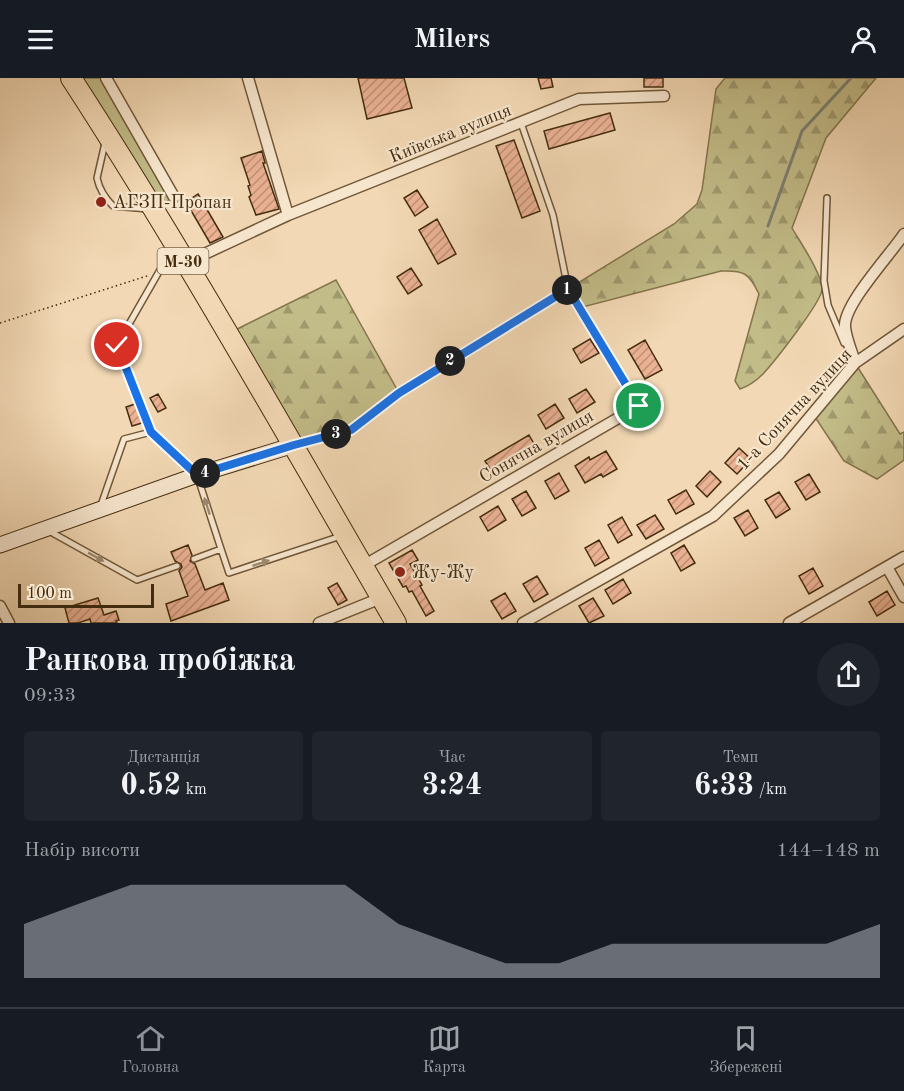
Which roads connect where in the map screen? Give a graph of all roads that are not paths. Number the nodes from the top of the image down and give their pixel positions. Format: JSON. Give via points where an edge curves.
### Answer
{"nodes":[{"id":1,"x":71,"y":78,"type":"edge"},
{"id":2,"x":106,"y":78,"type":"edge"},
{"id":3,"x":248,"y":78,"type":"edge"},
{"id":4,"x":664,"y":96,"type":"dead end"},
{"id":5,"x":521,"y":123,"type":"junction"},
{"id":6,"x":107,"y":134,"type":"junction"},
{"id":7,"x":174,"y":196,"type":"dead end"},
{"id":8,"x":827,"y":198,"type":"dead end"},
{"id":9,"x":153,"y":210,"type":"junction"},
{"id":10,"x":288,"y":215,"type":"junction"},
{"id":11,"x":904,"y":234,"type":"edge"},
{"id":12,"x":174,"y":245,"type":"junction"},
{"id":13,"x":185,"y":263,"type":"junction"},
{"id":14,"x":568,"y":289,"type":"junction"},
{"id":15,"x":904,"y":329,"type":"edge"},
{"id":16,"x":855,"y":363,"type":"junction"},
{"id":17,"x":639,"y":406,"type":"joint"},
{"id":18,"x":151,"y":432,"type":"junction"},
{"id":19,"x":294,"y":445,"type":"junction"},
{"id":20,"x":197,"y":475,"type":"junction"},
{"id":21,"x":100,"y":508,"type":"junction"},
{"id":22,"x":45,"y":529,"type":"junction"},
{"id":23,"x":345,"y":535,"type":"junction"},
{"id":24,"x":0,"y":545,"type":"edge"},
{"id":25,"x":221,"y":549,"type":"junction"},
{"id":26,"x":904,"y":557,"type":"edge"},
{"id":27,"x":194,"y":560,"type":"dead end"},
{"id":28,"x":177,"y":566,"type":"dead end"},
{"id":29,"x":363,"y":566,"type":"junction"},
{"id":30,"x":887,"y":567,"type":"junction"},
{"id":31,"x":904,"y":597,"type":"edge"},
{"id":32,"x":381,"y":598,"type":"junction"},
{"id":33,"x":0,"y":606,"type":"edge"},
{"id":34,"x":9,"y":623,"type":"edge"},
{"id":35,"x":319,"y":623,"type":"edge"},
{"id":36,"x":396,"y":623,"type":"edge"},
{"id":37,"x":524,"y":623,"type":"edge"},
{"id":38,"x":789,"y":623,"type":"edge"}],
"edges":[{"from":1,"to":6,"type":"highway","number":"М-30"},
{"from":2,"to":7,"type":"street"},
{"from":3,"to":10,"type":"street"},
{"from":4,"to":5,"type":"street","name":"Київська вулиця","via":[[579,99]]},
{"from":5,"to":10,"type":"street","name":"Київська вулиця"},
{"from":5,"to":14,"type":"lane","name":"Сонячна вулиця","via":[[553,214]]},
{"from":6,"to":9,"type":"highway","number":"М-30"},
{"from":6,"to":9,"type":"lane","via":[[98,184],[113,206]]},
{"from":8,"to":16,"type":"lane","via":[[825,289],[828,305]]},
{"from":9,"to":12,"type":"highway","number":"М-30"},
{"from":10,"to":13,"type":"street","name":"Київська вулиця"},
{"from":11,"to":16,"type":"street","via":[[846,315],[845,327]]},
{"from":12,"to":13,"type":"highway","number":"М-30"},
{"from":12,"to":18,"type":"lane","via":[[117,345]]},
{"from":13,"to":19,"type":"highway","number":"М-30"},
{"from":14,"to":17,"type":"lane","name":"Сонячна вулиця"},
{"from":14,"to":19,"type":"lane","via":[[399,393],[351,430]]},
{"from":15,"to":16,"type":"street","name":"1-а Сонячна вулиця"},
{"from":16,"to":37,"type":"street","name":"1-а Сонячна вулиця","via":[[784,449],[713,516]]},
{"from":17,"to":29,"type":"street","name":"Сонячна вулиця"},
{"from":18,"to":20,"type":"lane"},
{"from":18,"to":21,"type":"lane","via":[[124,439]]},
{"from":19,"to":20,"type":"street"},
{"from":19,"to":23,"type":"highway","number":"М-30"},
{"from":20,"to":21,"type":"street"},
{"from":25,"to":20,"type":"lane","one_way":true},
{"from":21,"to":22,"type":"street"},
{"from":22,"to":24,"type":"street"},
{"from":22,"to":28,"type":"lane","one_way":true,"via":[[137,580]]},
{"from":25,"to":23,"type":"lane","one_way":true,"via":[[229,573]]},
{"from":23,"to":29,"type":"highway","number":"М-30"},
{"from":25,"to":27,"type":"lane"},
{"from":26,"to":30,"type":"street"},
{"from":29,"to":32,"type":"highway","number":"М-30"},
{"from":30,"to":31,"type":"street"},
{"from":30,"to":38,"type":"street"},
{"from":32,"to":35,"type":"street"},
{"from":32,"to":36,"type":"highway","number":"М-30"},
{"from":33,"to":34,"type":"street"}]}
